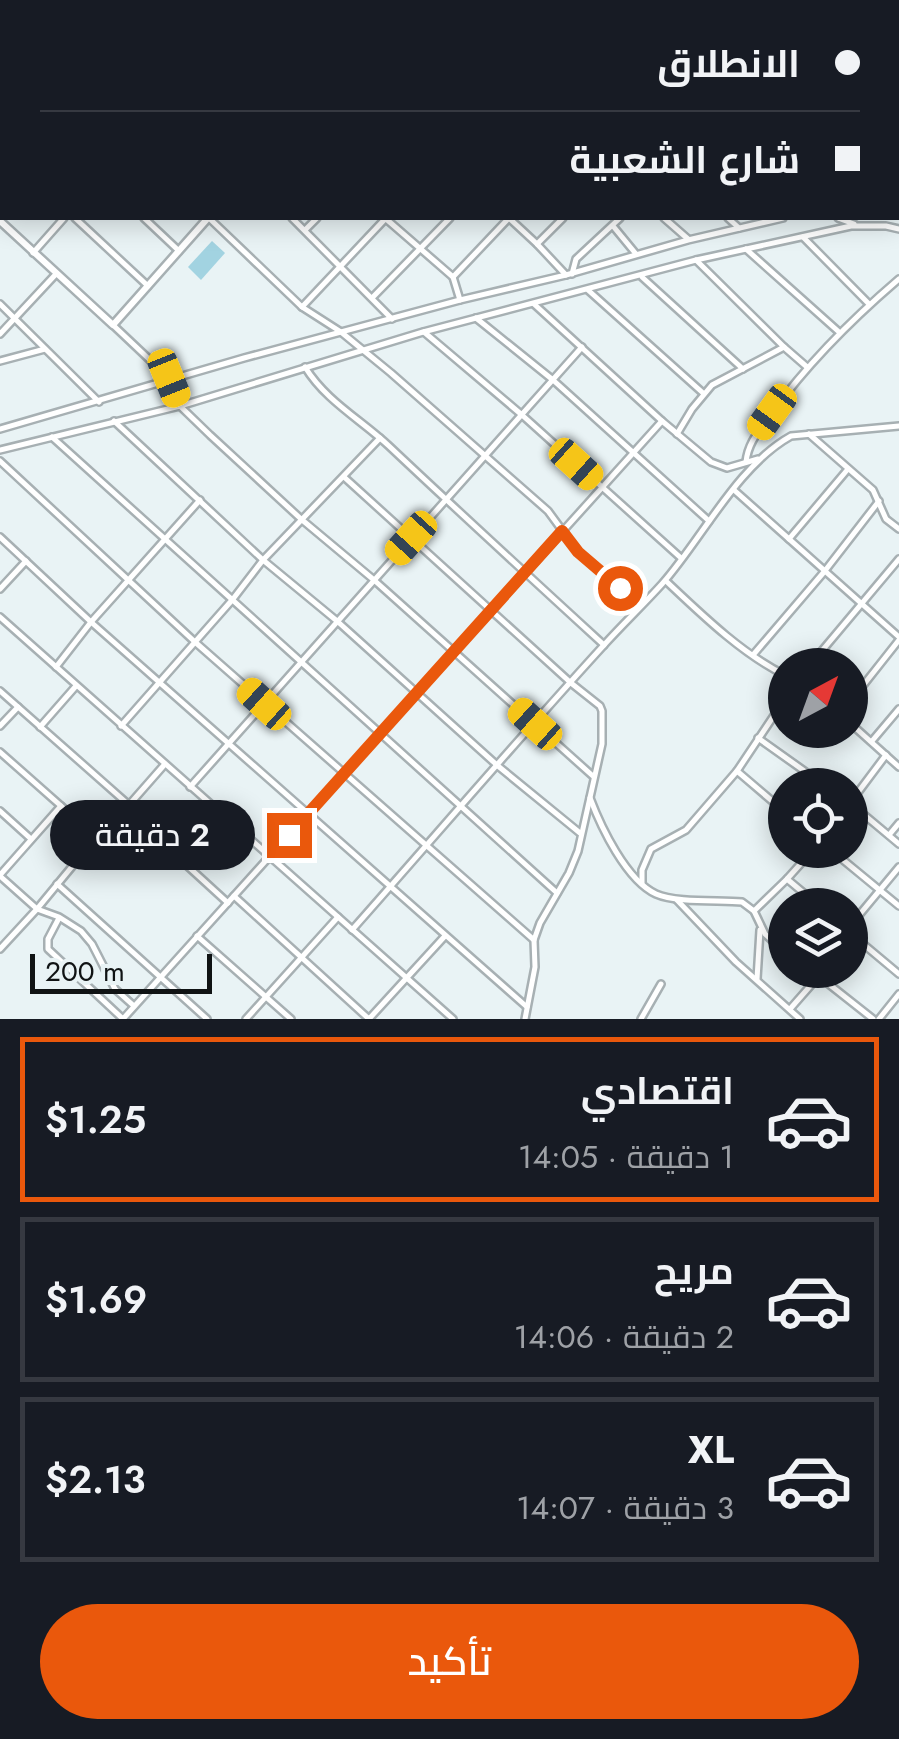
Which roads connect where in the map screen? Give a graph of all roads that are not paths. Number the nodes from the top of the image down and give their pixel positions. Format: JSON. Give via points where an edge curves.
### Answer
{"nodes":[{"id":1,"x":62,"y":220,"type":"edge"},
{"id":2,"x":77,"y":220,"type":"edge"},
{"id":3,"x":146,"y":220,"type":"edge"},
{"id":4,"x":206,"y":220,"type":"edge"},
{"id":5,"x":210,"y":220,"type":"edge"},
{"id":6,"x":294,"y":220,"type":"edge"},
{"id":7,"x":315,"y":220,"type":"edge"},
{"id":8,"x":383,"y":220,"type":"edge"},
{"id":9,"x":387,"y":220,"type":"edge"},
{"id":10,"x":448,"y":220,"type":"edge"},
{"id":11,"x":507,"y":220,"type":"edge"},
{"id":12,"x":511,"y":220,"type":"edge"},
{"id":13,"x":561,"y":220,"type":"edge"},
{"id":14,"x":618,"y":220,"type":"edge"},
{"id":15,"x":666,"y":220,"type":"edge"},
{"id":16,"x":730,"y":220,"type":"edge"},
{"id":17,"x":775,"y":220,"type":"edge"},
{"id":18,"x":843,"y":220,"type":"edge"},
{"id":19,"x":0,"y":221,"type":"edge"},
{"id":20,"x":613,"y":226,"type":"junction"},
{"id":21,"x":857,"y":226,"type":"junction"},
{"id":22,"x":739,"y":228,"type":"junction"},
{"id":23,"x":899,"y":229,"type":"edge"},
{"id":24,"x":305,"y":230,"type":"junction"},
{"id":25,"x":803,"y":237,"type":"junction"},
{"id":26,"x":688,"y":240,"type":"junction"},
{"id":27,"x":538,"y":244,"type":"junction"},
{"id":28,"x":421,"y":248,"type":"junction"},
{"id":29,"x":746,"y":249,"type":"junction"},
{"id":30,"x":179,"y":251,"type":"junction"},
{"id":31,"x":33,"y":253,"type":"junction"},
{"id":32,"x":636,"y":254,"type":"junction"},
{"id":33,"x":696,"y":260,"type":"junction"},
{"id":34,"x":341,"y":265,"type":"junction"},
{"id":35,"x":56,"y":274,"type":"junction"},
{"id":36,"x":569,"y":274,"type":"junction"},
{"id":37,"x":640,"y":276,"type":"junction"},
{"id":38,"x":453,"y":278,"type":"junction"},
{"id":39,"x":899,"y":279,"type":"edge"},
{"id":40,"x":148,"y":286,"type":"junction"},
{"id":41,"x":588,"y":290,"type":"junction"},
{"id":42,"x":372,"y":298,"type":"junction"},
{"id":43,"x":460,"y":300,"type":"junction"},
{"id":44,"x":0,"y":304,"type":"edge"},
{"id":45,"x":534,"y":304,"type":"junction"},
{"id":46,"x":869,"y":304,"type":"junction"},
{"id":47,"x":302,"y":307,"type":"junction"},
{"id":48,"x":16,"y":318,"type":"junction"},
{"id":49,"x":392,"y":318,"type":"junction"},
{"id":50,"x":476,"y":318,"type":"junction"},
{"id":51,"x":113,"y":325,"type":"junction"},
{"id":52,"x":341,"y":332,"type":"junction"},
{"id":53,"x":424,"y":332,"type":"junction"},
{"id":54,"x":839,"y":332,"type":"junction"},
{"id":55,"x":0,"y":334,"type":"edge"},
{"id":56,"x":582,"y":347,"type":"junction"},
{"id":57,"x":784,"y":347,"type":"junction"},
{"id":58,"x":46,"y":349,"type":"junction"},
{"id":59,"x":362,"y":350,"type":"junction"},
{"id":60,"x":0,"y":361,"type":"edge"},
{"id":61,"x":305,"y":367,"type":"junction"},
{"id":62,"x":808,"y":367,"type":"junction"},
{"id":63,"x":743,"y":369,"type":"junction"},
{"id":64,"x":169,"y":378,"type":"junction"},
{"id":65,"x":553,"y":380,"type":"junction"},
{"id":66,"x":704,"y":393,"type":"junction"},
{"id":67,"x":99,"y":402,"type":"junction"},
{"id":68,"x":180,"y":406,"type":"junction"},
{"id":69,"x":522,"y":415,"type":"junction"},
{"id":70,"x":114,"y":421,"type":"junction"},
{"id":71,"x":662,"y":421,"type":"junction"},
{"id":72,"x":899,"y":426,"type":"edge"},
{"id":73,"x":0,"y":429,"type":"edge"},
{"id":74,"x":676,"y":434,"type":"junction"},
{"id":75,"x":809,"y":434,"type":"junction"},
{"id":76,"x":52,"y":437,"type":"junction"},
{"id":77,"x":380,"y":438,"type":"junction"},
{"id":78,"x":0,"y":450,"type":"edge"},
{"id":79,"x":635,"y":454,"type":"junction"},
{"id":80,"x":485,"y":456,"type":"junction"},
{"id":81,"x":760,"y":458,"type":"junction"},
{"id":82,"x":0,"y":461,"type":"edge"},
{"id":83,"x":746,"y":462,"type":"junction"},
{"id":84,"x":848,"y":469,"type":"junction"},
{"id":85,"x":344,"y":477,"type":"junction"},
{"id":86,"x":603,"y":488,"type":"junction"},
{"id":87,"x":734,"y":490,"type":"junction"},
{"id":88,"x":445,"y":498,"type":"junction"},
{"id":89,"x":200,"y":500,"type":"junction"},
{"id":90,"x":878,"y":501,"type":"junction"},
{"id":91,"x":301,"y":519,"type":"junction"},
{"id":92,"x":709,"y":521,"type":"junction"},
{"id":93,"x":899,"y":528,"type":"edge"},
{"id":94,"x":562,"y":531,"type":"junction"},
{"id":95,"x":0,"y":537,"type":"edge"},
{"id":96,"x":411,"y":538,"type":"junction"},
{"id":97,"x":167,"y":539,"type":"junction"},
{"id":98,"x":788,"y":540,"type":"junction"},
{"id":99,"x":681,"y":558,"type":"junction"},
{"id":100,"x":899,"y":558,"type":"edge"},
{"id":101,"x":26,"y":560,"type":"junction"},
{"id":102,"x":262,"y":560,"type":"junction"},
{"id":103,"x":824,"y":572,"type":"junction"},
{"id":104,"x":526,"y":573,"type":"junction"},
{"id":105,"x":128,"y":580,"type":"junction"},
{"id":106,"x":374,"y":580,"type":"junction"},
{"id":107,"x":665,"y":581,"type":"junction"},
{"id":108,"x":0,"y":589,"type":"edge"},
{"id":109,"x":233,"y":599,"type":"junction"},
{"id":110,"x":860,"y":604,"type":"junction"},
{"id":111,"x":642,"y":606,"type":"junction"},
{"id":112,"x":492,"y":611,"type":"junction"},
{"id":113,"x":0,"y":617,"type":"edge"},
{"id":114,"x":91,"y":622,"type":"junction"},
{"id":115,"x":337,"y":622,"type":"junction"},
{"id":116,"x":899,"y":638,"type":"edge"},
{"id":117,"x":195,"y":642,"type":"junction"},
{"id":118,"x":604,"y":646,"type":"junction"},
{"id":119,"x":824,"y":648,"type":"edge"},
{"id":120,"x":454,"y":652,"type":"junction"},
{"id":121,"x":753,"y":655,"type":"junction"},
{"id":122,"x":302,"y":661,"type":"junction"},
{"id":123,"x":768,"y":664,"type":"edge"},
{"id":124,"x":56,"y":667,"type":"junction"},
{"id":125,"x":868,"y":678,"type":"edge"},
{"id":126,"x":161,"y":681,"type":"junction"},
{"id":127,"x":571,"y":683,"type":"junction"},
{"id":128,"x":76,"y":686,"type":"junction"},
{"id":129,"x":0,"y":691,"type":"edge"},
{"id":130,"x":417,"y":693,"type":"junction"},
{"id":131,"x":264,"y":704,"type":"junction"},
{"id":132,"x":18,"y":708,"type":"junction"},
{"id":133,"x":899,"y":709,"type":"edge"},
{"id":134,"x":535,"y":724,"type":"junction"},
{"id":135,"x":768,"y":724,"type":"edge"},
{"id":136,"x":0,"y":726,"type":"edge"},
{"id":137,"x":122,"y":726,"type":"junction"},
{"id":138,"x":40,"y":727,"type":"junction"},
{"id":139,"x":381,"y":733,"type":"junction"},
{"id":140,"x":758,"y":738,"type":"junction"},
{"id":141,"x":868,"y":739,"type":"edge"},
{"id":142,"x":230,"y":742,"type":"junction"},
{"id":143,"x":872,"y":742,"type":"junction"},
{"id":144,"x":0,"y":752,"type":"edge"},
{"id":145,"x":886,"y":755,"type":"junction"},
{"id":146,"x":165,"y":764,"type":"junction"},
{"id":147,"x":498,"y":766,"type":"junction"},
{"id":148,"x":899,"y":767,"type":"edge"},
{"id":149,"x":800,"y":768,"type":"edge"},
{"id":150,"x":737,"y":771,"type":"junction"},
{"id":151,"x":344,"y":775,"type":"junction"},
{"id":152,"x":594,"y":777,"type":"junction"},
{"id":153,"x":868,"y":779,"type":"edge"},
{"id":154,"x":190,"y":787,"type":"junction"},
{"id":155,"x":589,"y":795,"type":"junction"},
{"id":156,"x":768,"y":797,"type":"edge"},
{"id":157,"x":62,"y":805,"type":"junction"},
{"id":158,"x":125,"y":805,"type":"junction"},
{"id":159,"x":462,"y":806,"type":"junction"},
{"id":160,"x":0,"y":811,"type":"edge"},
{"id":161,"x":309,"y":813,"type":"junction"},
{"id":162,"x":868,"y":818,"type":"edge"},
{"id":163,"x":899,"y":823,"type":"edge"},
{"id":164,"x":581,"y":834,"type":"junction"},
{"id":165,"x":889,"y":835,"type":"junction"},
{"id":166,"x":95,"y":836,"type":"junction"},
{"id":167,"x":31,"y":839,"type":"junction"},
{"id":168,"x":899,"y":844,"type":"edge"},
{"id":169,"x":426,"y":847,"type":"junction"},
{"id":170,"x":269,"y":857,"type":"junction"},
{"id":171,"x":899,"y":867,"type":"edge"},
{"id":172,"x":796,"y":868,"type":"edge"},
{"id":173,"x":852,"y":868,"type":"edge"},
{"id":174,"x":0,"y":876,"type":"edge"},
{"id":175,"x":787,"y":879,"type":"junction"},
{"id":176,"x":56,"y":884,"type":"junction"},
{"id":177,"x":642,"y":885,"type":"junction"},
{"id":178,"x":390,"y":886,"type":"junction"},
{"id":179,"x":798,"y":888,"type":"edge"},
{"id":180,"x":879,"y":890,"type":"junction"},
{"id":181,"x":557,"y":893,"type":"junction"},
{"id":182,"x":234,"y":896,"type":"junction"},
{"id":183,"x":676,"y":898,"type":"junction"},
{"id":184,"x":228,"y":903,"type":"junction"},
{"id":185,"x":868,"y":905,"type":"edge"},
{"id":186,"x":899,"y":906,"type":"edge"},
{"id":187,"x":37,"y":909,"type":"junction"},
{"id":188,"x":754,"y":910,"type":"junction"},
{"id":189,"x":59,"y":917,"type":"junction"},
{"id":190,"x":338,"y":917,"type":"junction"},
{"id":191,"x":760,"y":928,"type":"junction"},
{"id":192,"x":352,"y":930,"type":"junction"},
{"id":193,"x":198,"y":936,"type":"junction"},
{"id":194,"x":445,"y":936,"type":"junction"},
{"id":195,"x":768,"y":937,"type":"edge"},
{"id":196,"x":534,"y":940,"type":"junction"},
{"id":197,"x":2,"y":944,"type":"edge"},
{"id":198,"x":868,"y":946,"type":"edge"},
{"id":199,"x":302,"y":958,"type":"junction"},
{"id":200,"x":899,"y":974,"type":"edge"},
{"id":201,"x":161,"y":977,"type":"junction"},
{"id":202,"x":407,"y":978,"type":"junction"},
{"id":203,"x":758,"y":981,"type":"junction"},
{"id":204,"x":661,"y":984,"type":"dead end"},
{"id":205,"x":804,"y":988,"type":"edge"},
{"id":206,"x":835,"y":988,"type":"edge"},
{"id":207,"x":899,"y":994,"type":"edge"},
{"id":208,"x":266,"y":997,"type":"junction"},
{"id":209,"x":134,"y":1007,"type":"junction"},
{"id":210,"x":526,"y":1007,"type":"junction"},
{"id":211,"x":790,"y":1009,"type":"junction"},
{"id":212,"x":123,"y":1019,"type":"edge"},
{"id":213,"x":207,"y":1019,"type":"edge"},
{"id":214,"x":246,"y":1019,"type":"edge"},
{"id":215,"x":291,"y":1019,"type":"edge"},
{"id":216,"x":453,"y":1019,"type":"edge"},
{"id":217,"x":525,"y":1019,"type":"edge"},
{"id":218,"x":642,"y":1019,"type":"edge"},
{"id":219,"x":800,"y":1019,"type":"edge"},
{"id":220,"x":876,"y":1019,"type":"edge"}],
"edges":[{"from":1,"to":31,"type":"street"},
{"from":2,"to":40,"type":"street"},
{"from":3,"to":30,"type":"street"},
{"from":4,"to":30,"type":"street"},
{"from":5,"to":47,"type":"street"},
{"from":6,"to":24,"type":"street"},
{"from":7,"to":24,"type":"street"},
{"from":8,"to":34,"type":"street"},
{"from":9,"to":28,"type":"street"},
{"from":10,"to":28,"type":"street"},
{"from":11,"to":38,"type":"street"},
{"from":12,"to":27,"type":"street"},
{"from":13,"to":27,"type":"street"},
{"from":14,"to":20,"type":"street"},
{"from":15,"to":26,"type":"street"},
{"from":16,"to":22,"type":"street"},
{"from":17,"to":22,"type":"street"},
{"from":18,"to":21,"type":"street"},
{"from":19,"to":31,"type":"street"},
{"from":20,"to":32,"type":"street"},
{"from":20,"to":36,"type":"street"},
{"from":21,"to":23,"type":"street"},
{"from":21,"to":25,"type":"street"},
{"from":22,"to":26,"type":"street"},
{"from":24,"to":34,"type":"street"},
{"from":25,"to":29,"type":"street"},
{"from":25,"to":46,"type":"street"},
{"from":26,"to":32,"type":"street"},
{"from":27,"to":36,"type":"street"},
{"from":28,"to":38,"type":"street"},
{"from":28,"to":42,"type":"street"},
{"from":29,"to":33,"type":"street"},
{"from":29,"to":54,"type":"street"},
{"from":30,"to":40,"type":"street"},
{"from":31,"to":35,"type":"street"},
{"from":32,"to":36,"type":"street"},
{"from":33,"to":37,"type":"street"},
{"from":33,"to":57,"type":"street"},
{"from":34,"to":42,"type":"street"},
{"from":34,"to":47,"type":"street"},
{"from":35,"to":48,"type":"street"},
{"from":35,"to":51,"type":"street"},
{"from":36,"to":43,"type":"street"},
{"from":37,"to":41,"type":"street"},
{"from":37,"to":63,"type":"street"},
{"from":38,"to":43,"type":"street"},
{"from":39,"to":46,"type":"street"},
{"from":40,"to":51,"type":"street"},
{"from":41,"to":45,"type":"street"},
{"from":41,"to":66,"type":"street"},
{"from":42,"to":49,"type":"street"},
{"from":43,"to":49,"type":"street"},
{"from":44,"to":48,"type":"street"},
{"from":45,"to":50,"type":"street"},
{"from":45,"to":56,"type":"street"},
{"from":46,"to":54,"type":"street"},
{"from":47,"to":52,"type":"street"},
{"from":48,"to":55,"type":"street"},
{"from":48,"to":58,"type":"street"},
{"from":49,"to":52,"type":"street"},
{"from":50,"to":53,"type":"street"},
{"from":50,"to":65,"type":"street"},
{"from":51,"to":64,"type":"street"},
{"from":52,"to":59,"type":"street"},
{"from":52,"to":64,"type":"street"},
{"from":53,"to":59,"type":"street"},
{"from":53,"to":69,"type":"street"},
{"from":54,"to":62,"type":"street"},
{"from":56,"to":65,"type":"street"},
{"from":56,"to":71,"type":"street"},
{"from":57,"to":62,"type":"street"},
{"from":57,"to":63,"type":"street"},
{"from":58,"to":60,"type":"street"},
{"from":58,"to":67,"type":"street"},
{"from":59,"to":61,"type":"street"},
{"from":59,"to":80,"type":"street"},
{"from":61,"to":68,"type":"street"},
{"from":61,"to":77,"type":"street","via":[[334,403]]},
{"from":62,"to":83,"type":"street","via":[[751,442]]},
{"from":63,"to":66,"type":"street"},
{"from":64,"to":67,"type":"street"},
{"from":64,"to":68,"type":"street"},
{"from":65,"to":69,"type":"street"},
{"from":65,"to":79,"type":"street"},
{"from":66,"to":74,"type":"street"},
{"from":67,"to":73,"type":"street"},
{"from":68,"to":70,"type":"street"},
{"from":68,"to":91,"type":"street"},
{"from":69,"to":80,"type":"street"},
{"from":69,"to":86,"type":"street"},
{"from":70,"to":76,"type":"street"},
{"from":70,"to":89,"type":"street"},
{"from":71,"to":74,"type":"street"},
{"from":71,"to":79,"type":"street"},
{"from":72,"to":75,"type":"street"},
{"from":74,"to":83,"type":"street","via":[[711,462],[727,468]]},
{"from":75,"to":81,"type":"street","via":[[791,436]]},
{"from":75,"to":84,"type":"street"},
{"from":76,"to":78,"type":"street"},
{"from":76,"to":97,"type":"street"},
{"from":77,"to":85,"type":"street"},
{"from":77,"to":88,"type":"street"},
{"from":79,"to":86,"type":"street"},
{"from":79,"to":92,"type":"street"},
{"from":80,"to":88,"type":"street"},
{"from":80,"to":94,"type":"street"},
{"from":81,"to":83,"type":"street"},
{"from":81,"to":87,"type":"street"},
{"from":82,"to":105,"type":"street"},
{"from":84,"to":90,"type":"street"},
{"from":84,"to":98,"type":"street"},
{"from":85,"to":91,"type":"street"},
{"from":85,"to":96,"type":"street"},
{"from":86,"to":94,"type":"street"},
{"from":86,"to":99,"type":"street"},
{"from":87,"to":92,"type":"street"},
{"from":87,"to":98,"type":"street"},
{"from":88,"to":96,"type":"street"},
{"from":88,"to":104,"type":"street"},
{"from":89,"to":97,"type":"street"},
{"from":89,"to":102,"type":"street"},
{"from":90,"to":93,"type":"street"},
{"from":90,"to":103,"type":"street"},
{"from":91,"to":102,"type":"street"},
{"from":91,"to":106,"type":"street"},
{"from":92,"to":99,"type":"street"},
{"from":94,"to":104,"type":"street"},
{"from":94,"to":111,"type":"street"},
{"from":95,"to":101,"type":"street"},
{"from":96,"to":106,"type":"street"},
{"from":96,"to":112,"type":"street"},
{"from":97,"to":105,"type":"street"},
{"from":97,"to":109,"type":"street"},
{"from":98,"to":103,"type":"street"},
{"from":99,"to":107,"type":"street"},
{"from":100,"to":110,"type":"street"},
{"from":101,"to":108,"type":"street"},
{"from":101,"to":114,"type":"street"},
{"from":102,"to":109,"type":"street"},
{"from":102,"to":115,"type":"street"},
{"from":103,"to":110,"type":"street"},
{"from":103,"to":121,"type":"street"},
{"from":104,"to":112,"type":"street"},
{"from":104,"to":118,"type":"street"},
{"from":105,"to":114,"type":"street"},
{"from":105,"to":117,"type":"street"},
{"from":106,"to":115,"type":"street"},
{"from":106,"to":120,"type":"street"},
{"from":107,"to":111,"type":"street"},
{"from":107,"to":121,"type":"street"},
{"from":109,"to":117,"type":"street"},
{"from":109,"to":122,"type":"street"},
{"from":110,"to":116,"type":"street"},
{"from":110,"to":119,"type":"street"},
{"from":111,"to":118,"type":"street"},
{"from":112,"to":120,"type":"street"},
{"from":112,"to":127,"type":"street"},
{"from":113,"to":124,"type":"street"},
{"from":114,"to":124,"type":"street"},
{"from":114,"to":126,"type":"street"},
{"from":115,"to":122,"type":"street"},
{"from":115,"to":130,"type":"street"},
{"from":116,"to":125,"type":"street"},
{"from":117,"to":126,"type":"street"},
{"from":117,"to":131,"type":"street"},
{"from":118,"to":127,"type":"street"},
{"from":120,"to":130,"type":"street"},
{"from":120,"to":134,"type":"street"},
{"from":121,"to":123,"type":"street"},
{"from":122,"to":131,"type":"street"},
{"from":122,"to":139,"type":"street"},
{"from":124,"to":128,"type":"street"},
{"from":126,"to":137,"type":"street"},
{"from":126,"to":142,"type":"street"},
{"from":127,"to":134,"type":"street"},
{"from":127,"to":152,"type":"street","via":[[602,712]]},
{"from":128,"to":137,"type":"street"},
{"from":128,"to":138,"type":"street"},
{"from":129,"to":132,"type":"street"},
{"from":130,"to":139,"type":"street"},
{"from":130,"to":147,"type":"street"},
{"from":131,"to":142,"type":"street"},
{"from":131,"to":151,"type":"street"},
{"from":132,"to":136,"type":"street"},
{"from":132,"to":138,"type":"street"},
{"from":133,"to":143,"type":"street"},
{"from":134,"to":147,"type":"street"},
{"from":134,"to":152,"type":"street"},
{"from":135,"to":140,"type":"street"},
{"from":137,"to":146,"type":"street"},
{"from":138,"to":158,"type":"street"},
{"from":139,"to":151,"type":"street"},
{"from":139,"to":159,"type":"street"},
{"from":140,"to":149,"type":"street"},
{"from":140,"to":150,"type":"street"},
{"from":141,"to":143,"type":"street"},
{"from":142,"to":154,"type":"street"},
{"from":142,"to":161,"type":"street"},
{"from":143,"to":145,"type":"street"},
{"from":144,"to":157,"type":"street"},
{"from":145,"to":148,"type":"street"},
{"from":145,"to":153,"type":"street"},
{"from":146,"to":154,"type":"street"},
{"from":146,"to":158,"type":"street"},
{"from":147,"to":159,"type":"street"},
{"from":147,"to":164,"type":"street"},
{"from":150,"to":156,"type":"street"},
{"from":150,"to":177,"type":"street","via":[[686,830],[651,849]]},
{"from":151,"to":161,"type":"street"},
{"from":151,"to":169,"type":"street"},
{"from":152,"to":155,"type":"street"},
{"from":154,"to":170,"type":"street"},
{"from":155,"to":164,"type":"street"},
{"from":155,"to":177,"type":"street","via":[[610,842]]},
{"from":157,"to":166,"type":"street"},
{"from":157,"to":167,"type":"street"},
{"from":158,"to":166,"type":"street"},
{"from":158,"to":184,"type":"street"},
{"from":159,"to":169,"type":"street"},
{"from":159,"to":181,"type":"street"},
{"from":160,"to":167,"type":"street"},
{"from":161,"to":170,"type":"street"},
{"from":161,"to":178,"type":"street"},
{"from":162,"to":165,"type":"street"},
{"from":163,"to":165,"type":"street"},
{"from":164,"to":181,"type":"street"},
{"from":165,"to":168,"type":"street"},
{"from":166,"to":176,"type":"street"},
{"from":167,"to":174,"type":"street"},
{"from":169,"to":178,"type":"street"},
{"from":169,"to":196,"type":"street"},
{"from":170,"to":182,"type":"street"},
{"from":170,"to":190,"type":"street"},
{"from":171,"to":180,"type":"street"},
{"from":172,"to":175,"type":"street"},
{"from":173,"to":180,"type":"street"},
{"from":174,"to":187,"type":"street"},
{"from":175,"to":179,"type":"street"},
{"from":175,"to":188,"type":"street"},
{"from":176,"to":187,"type":"street"},
{"from":176,"to":201,"type":"street"},
{"from":177,"to":183,"type":"street"},
{"from":178,"to":192,"type":"street"},
{"from":178,"to":194,"type":"street"},
{"from":180,"to":185,"type":"street"},
{"from":180,"to":186,"type":"street"},
{"from":181,"to":196,"type":"street"},
{"from":182,"to":184,"type":"street"},
{"from":182,"to":199,"type":"street"},
{"from":183,"to":188,"type":"street","via":[[742,902]]},
{"from":183,"to":203,"type":"street"},
{"from":184,"to":193,"type":"street"},
{"from":187,"to":189,"type":"street"},
{"from":187,"to":197,"type":"street"},
{"from":188,"to":191,"type":"street"},
{"from":189,"to":209,"type":"street","via":[[92,944],[115,989]]},
{"from":189,"to":212,"type":"street","via":[[48,950]]},
{"from":190,"to":192,"type":"street"},
{"from":190,"to":199,"type":"street"},
{"from":191,"to":195,"type":"street"},
{"from":191,"to":203,"type":"street"},
{"from":192,"to":202,"type":"street"},
{"from":193,"to":201,"type":"street"},
{"from":193,"to":208,"type":"street"},
{"from":194,"to":202,"type":"street"},
{"from":194,"to":210,"type":"street"},
{"from":196,"to":210,"type":"street"},
{"from":198,"to":200,"type":"street"},
{"from":199,"to":202,"type":"street","via":[[370,1019]]},
{"from":199,"to":208,"type":"street"},
{"from":201,"to":209,"type":"street"},
{"from":201,"to":213,"type":"street"},
{"from":202,"to":216,"type":"street"},
{"from":203,"to":211,"type":"street"},
{"from":204,"to":218,"type":"street"},
{"from":205,"to":211,"type":"street"},
{"from":206,"to":220,"type":"street"},
{"from":207,"to":220,"type":"street"},
{"from":208,"to":214,"type":"street"},
{"from":208,"to":215,"type":"street"},
{"from":209,"to":212,"type":"street"},
{"from":210,"to":217,"type":"street"},
{"from":211,"to":219,"type":"street"}]}
